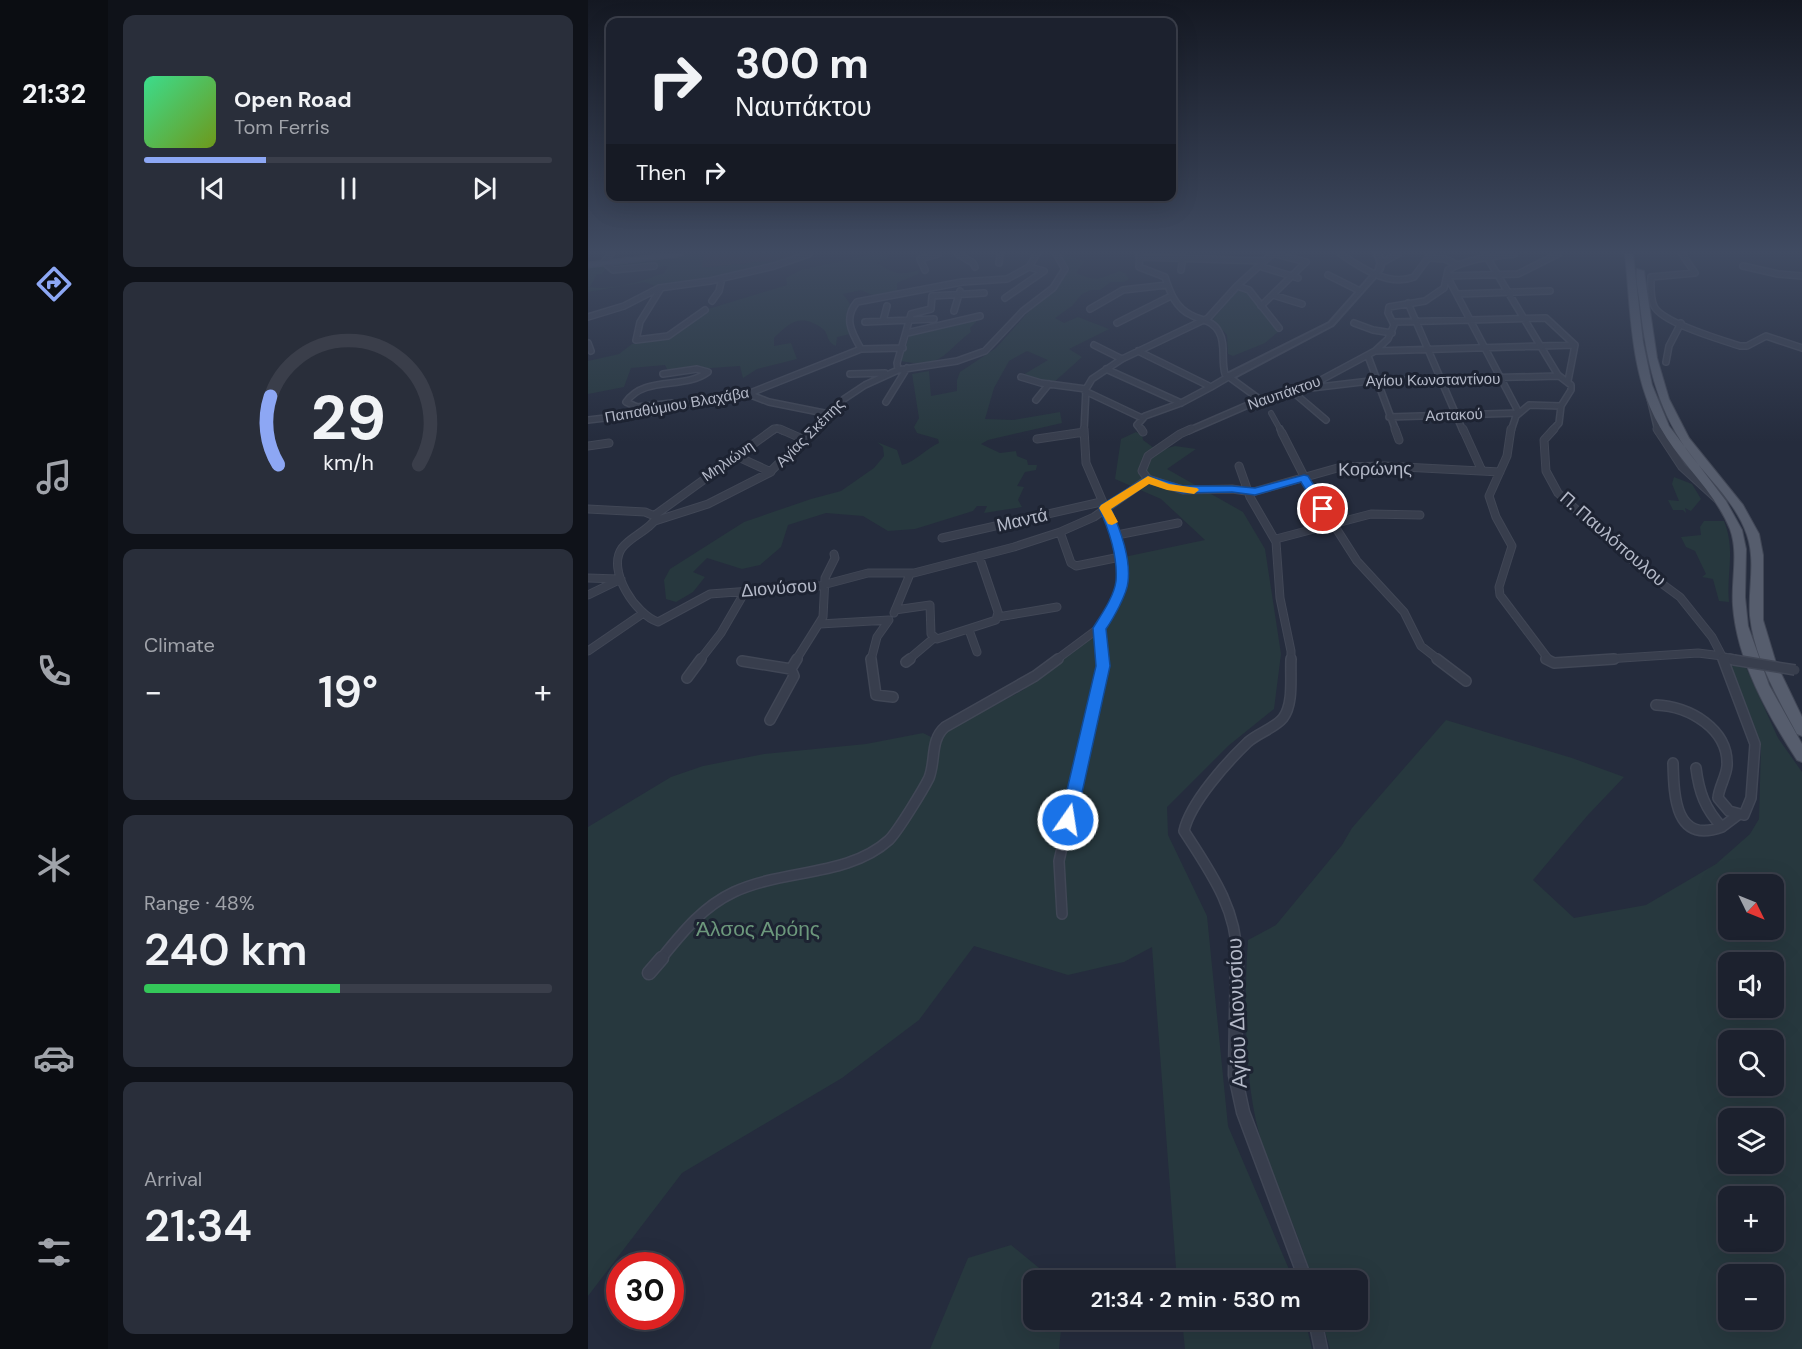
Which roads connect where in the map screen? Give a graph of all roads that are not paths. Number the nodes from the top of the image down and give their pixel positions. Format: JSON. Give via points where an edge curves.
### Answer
{"nodes":[{"id":1,"x":643,"y":317,"type":"edge"},
{"id":2,"x":695,"y":317,"type":"edge"},
{"id":3,"x":850,"y":317,"type":"edge"},
{"id":4,"x":884,"y":317,"type":"edge"},
{"id":5,"x":911,"y":317,"type":"edge"},
{"id":6,"x":976,"y":317,"type":"edge"},
{"id":7,"x":1018,"y":317,"type":"edge"},
{"id":8,"x":1130,"y":317,"type":"edge"},
{"id":9,"x":1199,"y":317,"type":"edge"},
{"id":10,"x":1270,"y":317,"type":"edge"},
{"id":11,"x":1336,"y":317,"type":"edge"},
{"id":12,"x":1391,"y":317,"type":"edge"},
{"id":13,"x":1414,"y":317,"type":"edge"},
{"id":14,"x":1468,"y":317,"type":"edge"},
{"id":15,"x":1637,"y":317,"type":"edge"},
{"id":16,"x":1647,"y":317,"type":"edge"},
{"id":17,"x":1671,"y":317,"type":"edge"},
{"id":18,"x":934,"y":319,"type":"dead end"},
{"id":19,"x":1205,"y":319,"type":"junction"},
{"id":20,"x":1524,"y":319,"type":"junction"},
{"id":21,"x":1470,"y":320,"type":"junction"},
{"id":22,"x":883,"y":321,"type":"junction"},
{"id":23,"x":909,"y":321,"type":"junction"},
{"id":24,"x":865,"y":322,"type":"dead end"},
{"id":25,"x":1395,"y":322,"type":"junction"},
{"id":26,"x":1416,"y":322,"type":"junction"},
{"id":27,"x":1118,"y":323,"type":"dead end"},
{"id":28,"x":1354,"y":323,"type":"dead end"},
{"id":29,"x":1681,"y":323,"type":"junction"},
{"id":30,"x":1279,"y":328,"type":"dead end"},
{"id":31,"x":907,"y":333,"type":"junction"},
{"id":32,"x":1392,"y":333,"type":"junction"},
{"id":33,"x":588,"y":343,"type":"edge"},
{"id":34,"x":1575,"y":344,"type":"junction"},
{"id":35,"x":1094,"y":345,"type":"dead end"},
{"id":36,"x":1541,"y":346,"type":"junction"},
{"id":37,"x":903,"y":348,"type":"junction"},
{"id":38,"x":1485,"y":348,"type":"junction"},
{"id":39,"x":1802,"y":348,"type":"edge"},
{"id":40,"x":861,"y":349,"type":"junction"},
{"id":41,"x":1429,"y":350,"type":"junction"},
{"id":42,"x":591,"y":351,"type":"dead end"},
{"id":43,"x":1138,"y":351,"type":"junction"},
{"id":44,"x":1375,"y":351,"type":"junction"},
{"id":45,"x":1368,"y":356,"type":"junction"},
{"id":46,"x":1122,"y":359,"type":"junction"},
{"id":47,"x":1666,"y":362,"type":"dead end"},
{"id":48,"x":907,"y":368,"type":"junction"},
{"id":49,"x":1106,"y":369,"type":"junction"},
{"id":50,"x":898,"y":370,"type":"junction"},
{"id":51,"x":888,"y":373,"type":"junction"},
{"id":52,"x":663,"y":374,"type":"dead end"},
{"id":53,"x":850,"y":374,"type":"dead end"},
{"id":54,"x":1559,"y":376,"type":"junction"},
{"id":55,"x":1021,"y":377,"type":"dead end"},
{"id":56,"x":1228,"y":377,"type":"junction"},
{"id":57,"x":1500,"y":379,"type":"junction"},
{"id":58,"x":1440,"y":380,"type":"junction"},
{"id":59,"x":1376,"y":381,"type":"junction"},
{"id":60,"x":1568,"y":381,"type":"junction"},
{"id":61,"x":1048,"y":384,"type":"junction"},
{"id":62,"x":1211,"y":387,"type":"junction"},
{"id":63,"x":1308,"y":387,"type":"junction"},
{"id":64,"x":1085,"y":390,"type":"junction"},
{"id":65,"x":1293,"y":392,"type":"junction"},
{"id":66,"x":748,"y":394,"type":"junction"},
{"id":67,"x":1036,"y":400,"type":"dead end"},
{"id":68,"x":698,"y":401,"type":"junction"},
{"id":69,"x":1262,"y":401,"type":"junction"},
{"id":70,"x":885,"y":402,"type":"dead end"},
{"id":71,"x":1181,"y":403,"type":"junction"},
{"id":72,"x":1561,"y":406,"type":"junction"},
{"id":73,"x":1518,"y":412,"type":"junction"},
{"id":74,"x":1271,"y":413,"type":"dead end"},
{"id":75,"x":829,"y":414,"type":"junction"},
{"id":76,"x":1455,"y":415,"type":"junction"},
{"id":77,"x":1389,"y":417,"type":"junction"},
{"id":78,"x":1142,"y":418,"type":"junction"},
{"id":79,"x":588,"y":420,"type":"edge"},
{"id":80,"x":1326,"y":420,"type":"dead end"},
{"id":81,"x":1084,"y":432,"type":"junction"},
{"id":82,"x":1143,"y":432,"type":"dead end"},
{"id":83,"x":1282,"y":433,"type":"joint"},
{"id":84,"x":1037,"y":439,"type":"dead end"},
{"id":85,"x":805,"y":440,"type":"junction"},
{"id":86,"x":1399,"y":440,"type":"dead end"},
{"id":87,"x":609,"y":443,"type":"dead end"},
{"id":88,"x":588,"y":446,"type":"edge"},
{"id":89,"x":736,"y":456,"type":"junction"},
{"id":90,"x":1239,"y":466,"type":"dead end"},
{"id":91,"x":1482,"y":471,"type":"junction"},
{"id":92,"x":771,"y":472,"type":"junction"},
{"id":93,"x":1500,"y":472,"type":"junction"},
{"id":94,"x":1304,"y":478,"type":"junction"},
{"id":95,"x":1148,"y":479,"type":"junction"},
{"id":96,"x":1247,"y":491,"type":"junction"},
{"id":97,"x":1103,"y":505,"type":"junction"},
{"id":98,"x":588,"y":509,"type":"edge"},
{"id":99,"x":1420,"y":514,"type":"dead end"},
{"id":100,"x":655,"y":518,"type":"junction"},
{"id":101,"x":1332,"y":522,"type":"junction"},
{"id":102,"x":1178,"y":523,"type":"dead end"},
{"id":103,"x":1060,"y":532,"type":"junction"},
{"id":104,"x":1117,"y":535,"type":"junction"},
{"id":105,"x":942,"y":538,"type":"dead end"},
{"id":106,"x":1276,"y":539,"type":"junction"},
{"id":107,"x":834,"y":554,"type":"dead end"},
{"id":108,"x":979,"y":556,"type":"junction"},
{"id":109,"x":1120,"y":557,"type":"junction"},
{"id":110,"x":910,"y":574,"type":"junction"},
{"id":111,"x":588,"y":578,"type":"edge"},
{"id":112,"x":621,"y":579,"type":"junction"},
{"id":113,"x":825,"y":585,"type":"junction"},
{"id":114,"x":746,"y":590,"type":"junction"},
{"id":115,"x":588,"y":595,"type":"edge"},
{"id":116,"x":1057,"y":607,"type":"dead end"},
{"id":117,"x":895,"y":610,"type":"junction"},
{"id":118,"x":642,"y":614,"type":"junction"},
{"id":119,"x":998,"y":617,"type":"junction"},
{"id":120,"x":889,"y":620,"type":"junction"},
{"id":121,"x":820,"y":624,"type":"junction"},
{"id":122,"x":1099,"y":628,"type":"junction"},
{"id":123,"x":969,"y":630,"type":"junction"},
{"id":124,"x":934,"y":638,"type":"junction"},
{"id":125,"x":588,"y":651,"type":"edge"},
{"id":126,"x":977,"y":652,"type":"dead end"},
{"id":127,"x":1722,"y":656,"type":"junction"},
{"id":128,"x":742,"y":661,"type":"dead end"},
{"id":129,"x":906,"y":662,"type":"dead end"},
{"id":130,"x":791,"y":669,"type":"junction"},
{"id":131,"x":1798,"y":670,"type":"edge"},
{"id":132,"x":687,"y":678,"type":"dead end"},
{"id":133,"x":1466,"y":681,"type":"dead end"},
{"id":134,"x":893,"y":697,"type":"dead end"},
{"id":135,"x":1656,"y":705,"type":"dead end"},
{"id":136,"x":770,"y":720,"type":"dead end"},
{"id":137,"x":1802,"y":730,"type":"edge"},
{"id":138,"x":1802,"y":756,"type":"edge"},
{"id":139,"x":1673,"y":763,"type":"dead end"},
{"id":140,"x":1696,"y":768,"type":"dead end"},
{"id":141,"x":1738,"y":815,"type":"junction"},
{"id":142,"x":1722,"y":827,"type":"junction"},
{"id":143,"x":1062,"y":914,"type":"dead end"},
{"id":144,"x":649,"y":973,"type":"dead end"},
{"id":145,"x":1302,"y":1270,"type":"edge"},
{"id":146,"x":1317,"y":1330,"type":"edge"},
{"id":147,"x":1321,"y":1349,"type":"edge"}],
"edges":[{"from":1,"to":2,"type":"street","via":[[634,336],[636,340],[668,336]]},
{"from":3,"to":40,"type":"street","via":[[851,330]]},
{"from":4,"to":22,"type":"street"},
{"from":5,"to":23,"type":"street"},
{"from":6,"to":31,"type":"street"},
{"from":7,"to":48,"type":"street","name":"Αγίας Σκέπης","via":[[991,347],[964,359]]},
{"from":8,"to":27,"type":"street"},
{"from":9,"to":19,"type":"street"},
{"from":10,"to":30,"type":"street"},
{"from":11,"to":56,"type":"street","via":[[1328,326]]},
{"from":12,"to":25,"type":"street"},
{"from":13,"to":26,"type":"street"},
{"from":14,"to":21,"type":"street"},
{"from":15,"to":138,"type":"main road","via":[[1649,394],[1672,438],[1731,518],[1740,554],[1739,602],[1745,635],[1769,700]]},
{"from":16,"to":137,"type":"main road","via":[[1653,362],[1665,405],[1683,437],[1749,525],[1758,556],[1759,627]]},
{"from":17,"to":29,"type":"street"},
{"from":18,"to":23,"type":"street"},
{"from":19,"to":43,"type":"street"},
{"from":19,"to":56,"type":"street","via":[[1222,336],[1223,364]]},
{"from":20,"to":21,"type":"street"},
{"from":20,"to":34,"type":"street","via":[[1546,318]]},
{"from":20,"to":36,"type":"street"},
{"from":21,"to":26,"type":"street"},
{"from":21,"to":38,"type":"street"},
{"from":22,"to":23,"type":"street"},
{"from":22,"to":24,"type":"street"},
{"from":23,"to":31,"type":"street"},
{"from":25,"to":26,"type":"street"},
{"from":25,"to":32,"type":"street"},
{"from":26,"to":41,"type":"street"},
{"from":28,"to":32,"type":"street"},
{"from":29,"to":39,"type":"street","via":[[1742,346],[1766,336]]},
{"from":29,"to":47,"type":"street"},
{"from":31,"to":37,"type":"street"},
{"from":32,"to":44,"type":"street","name":"Ναυπάκτου"},
{"from":33,"to":42,"type":"street"},
{"from":34,"to":36,"type":"street"},
{"from":34,"to":60,"type":"street"},
{"from":35,"to":46,"type":"street"},
{"from":36,"to":38,"type":"street"},
{"from":36,"to":54,"type":"street"},
{"from":37,"to":40,"type":"street","name":"Παπαθύμιου Βλαχάβα"},
{"from":37,"to":50,"type":"street"},
{"from":38,"to":41,"type":"street"},
{"from":38,"to":57,"type":"street"},
{"from":40,"to":66,"type":"street","name":"Παπαθύμιου Βλαχάβα"},
{"from":41,"to":44,"type":"street"},
{"from":41,"to":58,"type":"street"},
{"from":43,"to":46,"type":"street"},
{"from":43,"to":62,"type":"street"},
{"from":44,"to":45,"type":"street","name":"Ναυπάκτου"},
{"from":45,"to":59,"type":"street"},
{"from":45,"to":63,"type":"street","name":"Ναυπάκτου"},
{"from":46,"to":49,"type":"street"},
{"from":48,"to":50,"type":"street","name":"Αγίας Σκέπης"},
{"from":48,"to":70,"type":"street"},
{"from":49,"to":64,"type":"street"},
{"from":49,"to":71,"type":"street"},
{"from":50,"to":51,"type":"street","name":"Αγίας Σκέπης"},
{"from":51,"to":53,"type":"street"},
{"from":51,"to":75,"type":"street","name":"Αγίας Σκέπης","via":[[852,392]]},
{"from":52,"to":68,"type":"street","via":[[697,369],[708,372],[696,380],[647,387],[627,398],[627,403],[640,407]]},
{"from":54,"to":57,"type":"street","name":"Αγίου Κωνσταντίνου"},
{"from":54,"to":60,"type":"street"},
{"from":55,"to":61,"type":"street"},
{"from":56,"to":62,"type":"street"},
{"from":56,"to":69,"type":"street"},
{"from":57,"to":58,"type":"street","name":"Αγίου Κωνσταντίνου"},
{"from":57,"to":73,"type":"street"},
{"from":58,"to":59,"type":"street","name":"Αγίου Κωνσταντίνου"},
{"from":58,"to":76,"type":"street"},
{"from":59,"to":63,"type":"street","name":"Αγίου Κωνσταντίνου"},
{"from":59,"to":77,"type":"street"},
{"from":60,"to":72,"type":"street","name":"Π. Παυλόπουλου","via":[[1571,390]]},
{"from":61,"to":64,"type":"street"},
{"from":61,"to":67,"type":"street"},
{"from":62,"to":71,"type":"street"},
{"from":63,"to":65,"type":"street","name":"Ναυπάκτου"},
{"from":64,"to":78,"type":"street"},
{"from":64,"to":81,"type":"street"},
{"from":65,"to":69,"type":"street","name":"Ναυπάκτου"},
{"from":65,"to":80,"type":"street"},
{"from":66,"to":68,"type":"street","name":"Παπαθύμιου Βλαχάβα"},
{"from":66,"to":75,"type":"street"},
{"from":68,"to":79,"type":"street","name":"Παπαθύμιου Βλαχάβα","via":[[656,412]]},
{"from":69,"to":95,"type":"street","name":"Ναυπάκτου","via":[[1173,437],[1148,456],[1142,471]]},
{"from":71,"to":78,"type":"street"},
{"from":72,"to":73,"type":"street","name":"Αστακού","via":[[1532,404]]},
{"from":72,"to":127,"type":"street","name":"Π. Παυλόπουλου","via":[[1558,424],[1544,440],[1545,466],[1551,483],[1583,518],[1680,597]]},
{"from":73,"to":76,"type":"street","name":"Αστακού"},
{"from":73,"to":93,"type":"street","via":[[1510,427],[1508,454]]},
{"from":74,"to":83,"type":"street"},
{"from":75,"to":85,"type":"street","name":"Αγίας Σκέπης"},
{"from":76,"to":77,"type":"street","name":"Αστακού"},
{"from":76,"to":91,"type":"street"},
{"from":77,"to":86,"type":"street"},
{"from":78,"to":82,"type":"street","via":[[1137,424]]},
{"from":81,"to":84,"type":"street"},
{"from":81,"to":97,"type":"street","via":[[1086,463]]},
{"from":83,"to":94,"type":"street"},
{"from":85,"to":89,"type":"street","name":"Μηλιώνη","via":[[776,428]]},
{"from":85,"to":92,"type":"street","name":"Αγίας Σκέπης"},
{"from":87,"to":88,"type":"street"},
{"from":89,"to":92,"type":"street"},
{"from":89,"to":100,"type":"street","name":"Μηλιώνη"},
{"from":90,"to":96,"type":"street"},
{"from":91,"to":93,"type":"street","name":"Κορώνης"},
{"from":91,"to":94,"type":"street","name":"Κορώνης","via":[[1369,466],[1334,468]]},
{"from":92,"to":100,"type":"street","name":"Αγίας Σκέπης","via":[[708,504]]},
{"from":93,"to":127,"type":"street","via":[[1489,496],[1512,548],[1499,593],[1548,661],[1561,664],[1698,653]]},
{"from":94,"to":96,"type":"street","name":"Κορώνης"},
{"from":94,"to":101,"type":"street"},
{"from":95,"to":96,"type":"street","name":"Κορώνης","via":[[1183,489]]},
{"from":95,"to":97,"type":"street"},
{"from":96,"to":106,"type":"street"},
{"from":97,"to":103,"type":"street","name":"Διονύσου","via":[[1096,516]]},
{"from":97,"to":104,"type":"street"},
{"from":97,"to":105,"type":"street","name":"Μαντά"},
{"from":98,"to":100,"type":"street","via":[[624,510]]},
{"from":99,"to":101,"type":"street","via":[[1376,513]]},
{"from":100,"to":112,"type":"street","via":[[621,549],[616,566]]},
{"from":101,"to":106,"type":"street"},
{"from":101,"to":133,"type":"street","via":[[1357,561],[1404,612],[1421,646]]},
{"from":102,"to":104,"type":"street"},
{"from":103,"to":108,"type":"street","name":"Διονύσου"},
{"from":103,"to":109,"type":"street","via":[[1071,563],[1076,566]]},
{"from":104,"to":109,"type":"street"},
{"from":106,"to":145,"type":"street","name":"Αγίου Διονυσίου","via":[[1280,598],[1292,658],[1288,710],[1281,720],[1249,741],[1199,798],[1187,816],[1184,831],[1215,876],[1233,921],[1237,946],[1236,1086]]},
{"from":107,"to":113,"type":"street"},
{"from":108,"to":110,"type":"street","name":"Διονύσου"},
{"from":108,"to":119,"type":"street"},
{"from":109,"to":122,"type":"street","via":[[1120,589]]},
{"from":110,"to":113,"type":"street","name":"Διονύσου","via":[[863,574]]},
{"from":110,"to":117,"type":"street"},
{"from":111,"to":112,"type":"street"},
{"from":112,"to":115,"type":"street"},
{"from":112,"to":118,"type":"street"},
{"from":113,"to":114,"type":"street","name":"Διονύσου"},
{"from":113,"to":121,"type":"street","via":[[825,611]]},
{"from":114,"to":118,"type":"street","name":"Διονύσου","via":[[704,596],[661,621],[653,622]]},
{"from":114,"to":132,"type":"street","via":[[721,633]]},
{"from":116,"to":119,"type":"street"},
{"from":117,"to":120,"type":"street"},
{"from":117,"to":124,"type":"street","via":[[930,605]]},
{"from":118,"to":125,"type":"street"},
{"from":119,"to":123,"type":"street"},
{"from":120,"to":121,"type":"street"},
{"from":120,"to":134,"type":"street","via":[[873,640],[873,670],[876,695]]},
{"from":121,"to":130,"type":"street"},
{"from":122,"to":143,"type":"street","via":[[1103,666],[1059,861]]},
{"from":122,"to":144,"type":"street","via":[[1035,676],[937,734],[929,777],[891,838],[865,858],[754,884],[732,893],[699,914]]},
{"from":123,"to":124,"type":"street"},
{"from":123,"to":126,"type":"street"},
{"from":124,"to":129,"type":"street"},
{"from":127,"to":131,"type":"street","bridge":true},
{"from":127,"to":141,"type":"street","via":[[1755,744],[1750,802],[1746,813]]},
{"from":128,"to":130,"type":"street"},
{"from":130,"to":136,"type":"street","via":[[794,676]]},
{"from":135,"to":141,"type":"street","via":[[1684,710],[1716,733],[1727,764],[1718,798]]},
{"from":139,"to":142,"type":"street","via":[[1674,792],[1683,823],[1696,833],[1709,834]]},
{"from":140,"to":142,"type":"street","via":[[1704,808]]},
{"from":141,"to":142,"type":"street"},
{"from":146,"to":147,"type":"street"}]}
